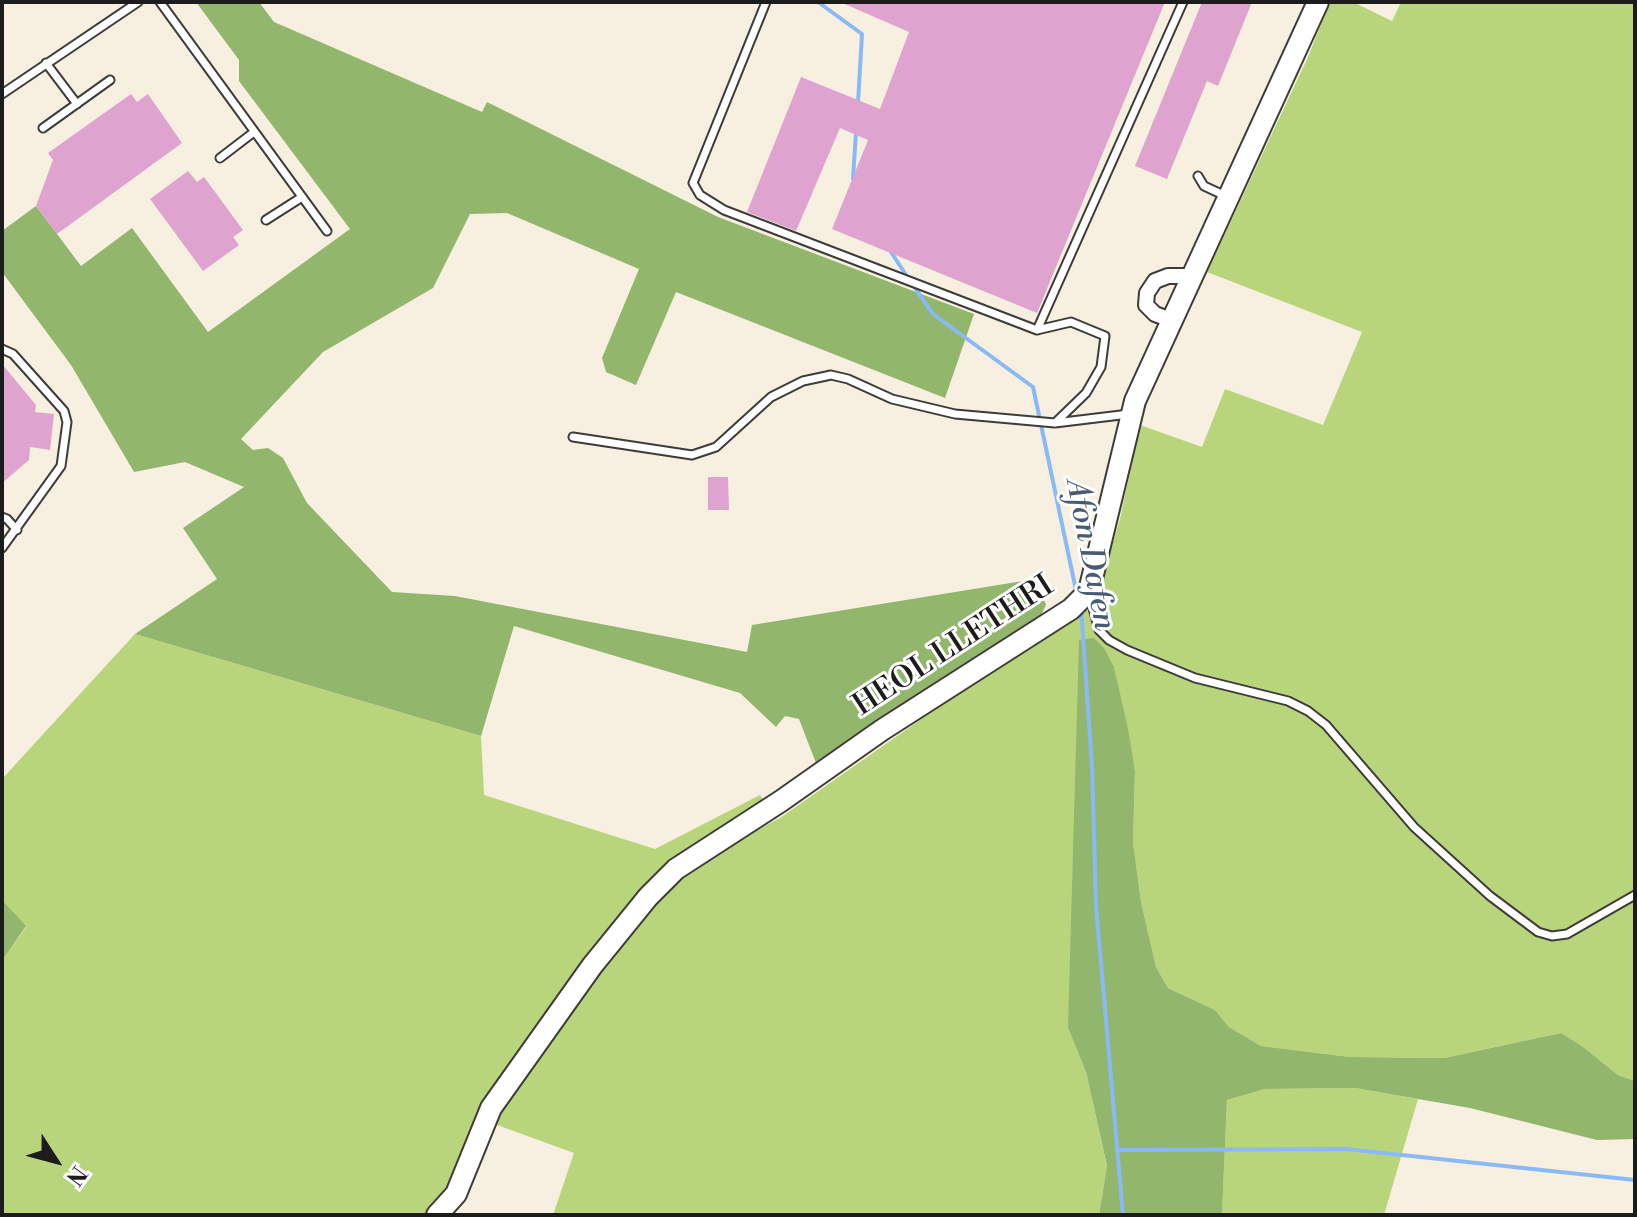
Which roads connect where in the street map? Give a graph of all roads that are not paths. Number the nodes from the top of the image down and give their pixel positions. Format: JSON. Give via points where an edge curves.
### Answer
{"nodes":[{"id":1,"x":138,"y":2,"type":"edge"},
{"id":2,"x":160,"y":2,"type":"edge"},
{"id":3,"x":766,"y":2,"type":"edge"},
{"id":4,"x":1183,"y":2,"type":"edge"},
{"id":5,"x":1318,"y":2,"type":"edge"},
{"id":6,"x":46,"y":63,"type":"junction"},
{"id":7,"x":110,"y":80,"type":"dead end"},
{"id":8,"x":2,"y":94,"type":"edge"},
{"id":9,"x":77,"y":104,"type":"junction"},
{"id":10,"x":43,"y":128,"type":"dead end"},
{"id":11,"x":254,"y":132,"type":"junction"},
{"id":12,"x":220,"y":158,"type":"dead end"},
{"id":13,"x":1198,"y":176,"type":"dead end"},
{"id":14,"x":302,"y":197,"type":"junction"},
{"id":15,"x":1228,"y":197,"type":"junction"},
{"id":16,"x":266,"y":220,"type":"dead end"},
{"id":17,"x":327,"y":231,"type":"dead end"},
{"id":18,"x":1191,"y":276,"type":"junction"},
{"id":19,"x":1171,"y":320,"type":"junction"},
{"id":20,"x":1037,"y":330,"type":"junction"},
{"id":21,"x":2,"y":349,"type":"edge"},
{"id":22,"x":1132,"y":413,"type":"junction"},
{"id":23,"x":1055,"y":423,"type":"junction"},
{"id":24,"x":573,"y":437,"type":"dead end"},
{"id":25,"x":2,"y":517,"type":"edge"},
{"id":26,"x":17,"y":530,"type":"junction"},
{"id":27,"x":2,"y":548,"type":"edge"},
{"id":28,"x":1089,"y":591,"type":"junction"},
{"id":29,"x":1635,"y":895,"type":"edge"},
{"id":30,"x":437,"y":1215,"type":"edge"}],
"edges":[{"from":1,"to":6,"type":"lane"},
{"from":2,"to":11,"type":"lane"},
{"from":3,"to":20,"type":"lane","via":[[693,183],[700,195],[724,210]]},
{"from":4,"to":20,"type":"lane"},
{"from":5,"to":15,"type":"street","name":"HEOL LLETHRI"},
{"from":6,"to":8,"type":"lane"},
{"from":6,"to":9,"type":"lane"},
{"from":7,"to":9,"type":"lane"},
{"from":9,"to":10,"type":"lane"},
{"from":11,"to":12,"type":"lane"},
{"from":11,"to":14,"type":"lane"},
{"from":13,"to":15,"type":"lane","via":[[1204,186]]},
{"from":14,"to":16,"type":"lane"},
{"from":14,"to":17,"type":"lane"},
{"from":15,"to":18,"type":"street","name":"HEOL LLETHRI"},
{"from":18,"to":19,"type":"street","name":"HEOL LLETHRI"},
{"from":18,"to":19,"type":"street","via":[[1155,281],[1147,293],[1146,305]]},
{"from":19,"to":22,"type":"street","name":"HEOL LLETHRI"},
{"from":20,"to":23,"type":"lane","via":[[1071,322],[1105,336],[1101,367],[1086,393]]},
{"from":21,"to":26,"type":"lane","via":[[34,377],[64,411],[67,422],[61,466]]},
{"from":22,"to":23,"type":"lane"},
{"from":22,"to":28,"type":"street","name":"HEOL LLETHRI"},
{"from":23,"to":24,"type":"lane","via":[[955,414],[892,399],[831,375],[803,381],[771,397],[716,447],[692,455]]},
{"from":25,"to":26,"type":"lane"},
{"from":26,"to":27,"type":"lane"},
{"from":28,"to":29,"type":"lane","via":[[1099,630],[1109,640],[1195,678],[1308,711],[1414,827],[1538,932],[1567,934]]},
{"from":28,"to":30,"type":"street","name":"HEOL LLETHRI","via":[[1071,609],[676,869],[592,966],[491,1108],[456,1194]]}]}
